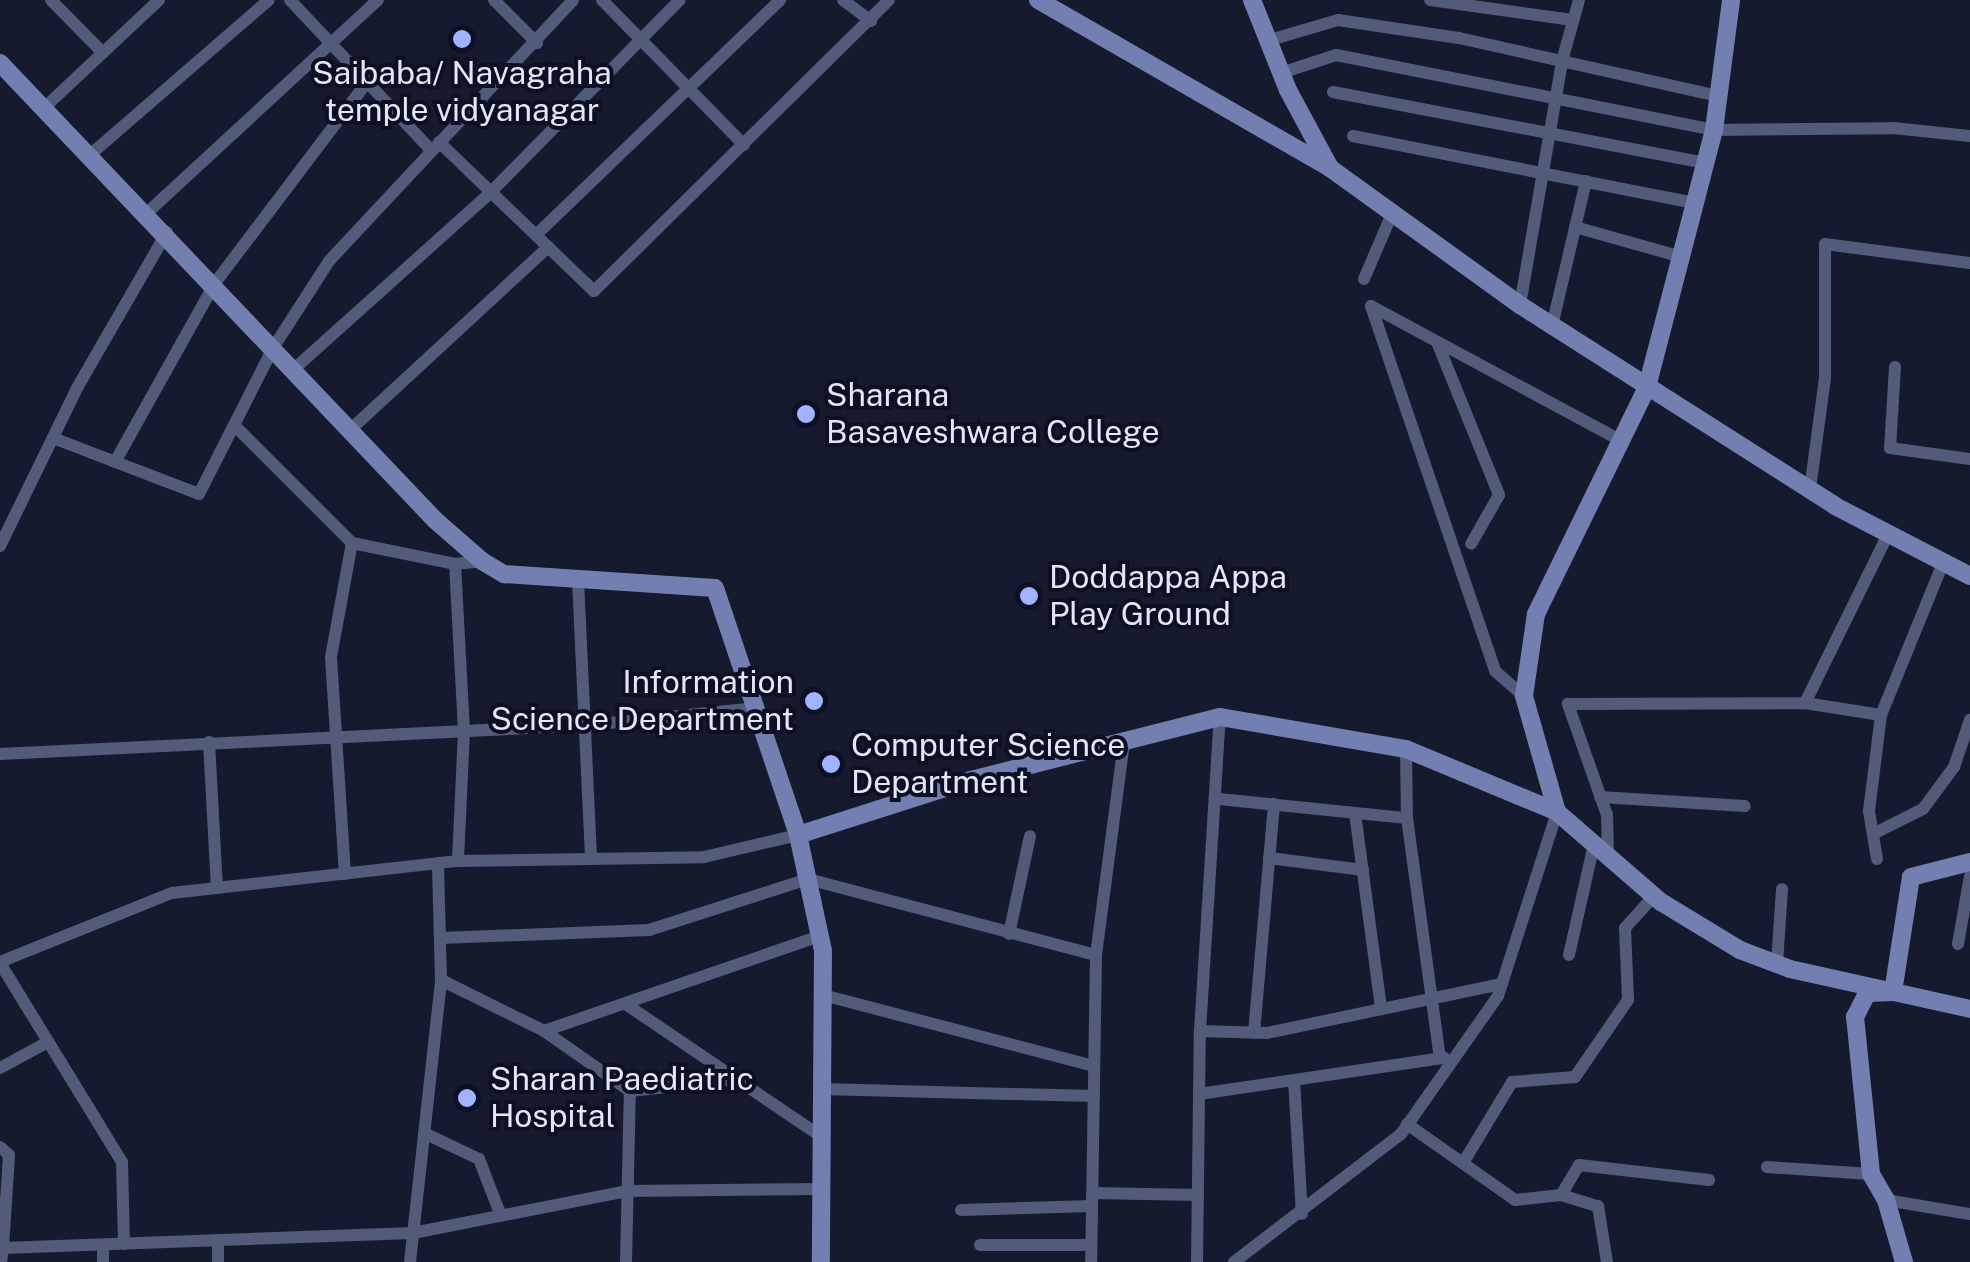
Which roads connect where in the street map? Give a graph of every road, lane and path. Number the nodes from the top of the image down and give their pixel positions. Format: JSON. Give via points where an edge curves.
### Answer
{"nodes":[{"id":1,"x":51,"y":0,"type":"edge"},
{"id":2,"x":159,"y":0,"type":"edge"},
{"id":3,"x":269,"y":0,"type":"edge"},
{"id":4,"x":290,"y":0,"type":"edge"},
{"id":5,"x":378,"y":0,"type":"edge"},
{"id":6,"x":494,"y":0,"type":"edge"},
{"id":7,"x":572,"y":0,"type":"edge"},
{"id":8,"x":602,"y":0,"type":"edge"},
{"id":9,"x":680,"y":0,"type":"edge"},
{"id":10,"x":780,"y":0,"type":"edge"},
{"id":11,"x":844,"y":0,"type":"edge"},
{"id":12,"x":888,"y":0,"type":"edge"},
{"id":13,"x":1038,"y":0,"type":"edge"},
{"id":14,"x":1252,"y":0,"type":"edge"},
{"id":15,"x":1430,"y":0,"type":"edge"},
{"id":16,"x":1579,"y":0,"type":"edge"},
{"id":17,"x":1731,"y":0,"type":"edge"},
{"id":18,"x":1573,"y":20,"type":"junction"},
{"id":19,"x":871,"y":21,"type":"junction"},
{"id":20,"x":640,"y":40,"type":"junction"},
{"id":21,"x":1267,"y":41,"type":"junction"},
{"id":22,"x":537,"y":42,"type":"junction"},
{"id":23,"x":332,"y":44,"type":"junction"},
{"id":24,"x":103,"y":53,"type":"junction"},
{"id":25,"x":1562,"y":61,"type":"junction"},
{"id":26,"x":0,"y":63,"type":"edge"},
{"id":27,"x":1281,"y":73,"type":"junction"},
{"id":28,"x":367,"y":82,"type":"junction"},
{"id":29,"x":688,"y":89,"type":"junction"},
{"id":30,"x":1333,"y":92,"type":"dead end"},
{"id":31,"x":1556,"y":94,"type":"junction"},
{"id":32,"x":1719,"y":96,"type":"junction"},
{"id":33,"x":44,"y":108,"type":"junction"},
{"id":34,"x":1714,"y":130,"type":"junction"},
{"id":35,"x":1549,"y":132,"type":"junction"},
{"id":36,"x":1353,"y":136,"type":"dead end"},
{"id":37,"x":1970,"y":136,"type":"edge"},
{"id":38,"x":744,"y":145,"type":"junction"},
{"id":39,"x":435,"y":146,"type":"junction"},
{"id":40,"x":90,"y":154,"type":"junction"},
{"id":41,"x":1705,"y":163,"type":"junction"},
{"id":42,"x":1330,"y":168,"type":"junction"},
{"id":43,"x":1540,"y":172,"type":"junction"},
{"id":44,"x":1586,"y":181,"type":"junction"},
{"id":45,"x":491,"y":192,"type":"junction"},
{"id":46,"x":1694,"y":203,"type":"junction"},
{"id":47,"x":148,"y":212,"type":"junction"},
{"id":48,"x":1390,"y":216,"type":"junction"},
{"id":49,"x":1575,"y":227,"type":"junction"},
{"id":50,"x":168,"y":232,"type":"junction"},
{"id":51,"x":536,"y":236,"type":"junction"},
{"id":52,"x":548,"y":246,"type":"junction"},
{"id":53,"x":1682,"y":257,"type":"junction"},
{"id":54,"x":1970,"y":263,"type":"edge"},
{"id":55,"x":1364,"y":279,"type":"dead end"},
{"id":56,"x":215,"y":283,"type":"junction"},
{"id":57,"x":1520,"y":306,"type":"junction"},
{"id":58,"x":1552,"y":326,"type":"junction"},
{"id":59,"x":1437,"y":342,"type":"junction"},
{"id":60,"x":274,"y":348,"type":"junction"},
{"id":61,"x":1894,"y":367,"type":"dead end"},
{"id":62,"x":294,"y":369,"type":"junction"},
{"id":63,"x":1648,"y":387,"type":"junction"},
{"id":64,"x":236,"y":427,"type":"junction"},
{"id":65,"x":350,"y":430,"type":"junction"},
{"id":66,"x":52,"y":438,"type":"junction"},
{"id":67,"x":1622,"y":441,"type":"junction"},
{"id":68,"x":1970,"y":459,"type":"edge"},
{"id":69,"x":115,"y":462,"type":"junction"},
{"id":70,"x":1810,"y":490,"type":"junction"},
{"id":71,"x":1887,"y":536,"type":"junction"},
{"id":72,"x":352,"y":542,"type":"junction"},
{"id":73,"x":1471,"y":544,"type":"dead end"},
{"id":74,"x":0,"y":546,"type":"edge"},
{"id":75,"x":482,"y":561,"type":"junction"},
{"id":76,"x":456,"y":564,"type":"junction"},
{"id":77,"x":1943,"y":564,"type":"junction"},
{"id":78,"x":1970,"y":576,"type":"edge"},
{"id":79,"x":578,"y":581,"type":"junction"},
{"id":80,"x":1524,"y":696,"type":"junction"},
{"id":81,"x":1805,"y":703,"type":"junction"},
{"id":82,"x":757,"y":708,"type":"junction"},
{"id":83,"x":1881,"y":715,"type":"junction"},
{"id":84,"x":1220,"y":717,"type":"junction"},
{"id":85,"x":1970,"y":720,"type":"edge"},
{"id":86,"x":589,"y":725,"type":"junction"},
{"id":87,"x":464,"y":732,"type":"junction"},
{"id":88,"x":335,"y":736,"type":"junction"},
{"id":89,"x":1124,"y":741,"type":"junction"},
{"id":90,"x":209,"y":742,"type":"junction"},
{"id":91,"x":1406,"y":749,"type":"junction"},
{"id":92,"x":0,"y":754,"type":"edge"},
{"id":93,"x":1600,"y":797,"type":"junction"},
{"id":94,"x":1219,"y":799,"type":"junction"},
{"id":95,"x":1274,"y":804,"type":"junction"},
{"id":96,"x":1745,"y":806,"type":"dead end"},
{"id":97,"x":1355,"y":812,"type":"junction"},
{"id":98,"x":1557,"y":812,"type":"junction"},
{"id":99,"x":1407,"y":818,"type":"junction"},
{"id":100,"x":1872,"y":834,"type":"junction"},
{"id":101,"x":798,"y":835,"type":"junction"},
{"id":102,"x":1030,"y":836,"type":"dead end"},
{"id":103,"x":1601,"y":851,"type":"junction"},
{"id":104,"x":1269,"y":858,"type":"junction"},
{"id":105,"x":591,"y":859,"type":"junction"},
{"id":106,"x":1877,"y":859,"type":"dead end"},
{"id":107,"x":458,"y":861,"type":"junction"},
{"id":108,"x":1970,"y":862,"type":"edge"},
{"id":109,"x":438,"y":863,"type":"junction"},
{"id":110,"x":1362,"y":870,"type":"junction"},
{"id":111,"x":345,"y":874,"type":"junction"},
{"id":112,"x":1970,"y":876,"type":"edge"},
{"id":113,"x":808,"y":879,"type":"junction"},
{"id":114,"x":216,"y":888,"type":"junction"},
{"id":115,"x":1782,"y":888,"type":"dead end"},
{"id":116,"x":1654,"y":896,"type":"junction"},
{"id":117,"x":1009,"y":934,"type":"junction"},
{"id":118,"x":820,"y":936,"type":"junction"},
{"id":119,"x":440,"y":938,"type":"junction"},
{"id":120,"x":1958,"y":944,"type":"dead end"},
{"id":121,"x":1096,"y":955,"type":"junction"},
{"id":122,"x":1569,"y":955,"type":"dead end"},
{"id":123,"x":0,"y":962,"type":"edge"},
{"id":124,"x":1777,"y":964,"type":"junction"},
{"id":125,"x":442,"y":980,"type":"junction"},
{"id":126,"x":1502,"y":984,"type":"junction"},
{"id":127,"x":1893,"y":992,"type":"junction"},
{"id":128,"x":823,"y":995,"type":"junction"},
{"id":129,"x":1429,"y":1000,"type":"junction"},
{"id":130,"x":627,"y":1005,"type":"junction"},
{"id":131,"x":1381,"y":1009,"type":"junction"},
{"id":132,"x":1970,"y":1009,"type":"edge"},
{"id":133,"x":1200,"y":1031,"type":"junction"},
{"id":134,"x":544,"y":1032,"type":"junction"},
{"id":135,"x":1254,"y":1033,"type":"junction"},
{"id":136,"x":48,"y":1042,"type":"junction"},
{"id":137,"x":1456,"y":1056,"type":"junction"},
{"id":138,"x":1440,"y":1058,"type":"junction"},
{"id":139,"x":1094,"y":1066,"type":"junction"},
{"id":140,"x":0,"y":1068,"type":"edge"},
{"id":141,"x":732,"y":1080,"type":"junction"},
{"id":142,"x":1294,"y":1080,"type":"junction"},
{"id":143,"x":822,"y":1089,"type":"junction"},
{"id":144,"x":630,"y":1091,"type":"junction"},
{"id":145,"x":1199,"y":1094,"type":"junction"},
{"id":146,"x":1094,"y":1096,"type":"junction"},
{"id":147,"x":1407,"y":1124,"type":"junction"},
{"id":148,"x":424,"y":1133,"type":"junction"},
{"id":149,"x":822,"y":1137,"type":"junction"},
{"id":150,"x":2,"y":1145,"type":"edge"},
{"id":151,"x":1463,"y":1163,"type":"junction"},
{"id":152,"x":1767,"y":1167,"type":"dead end"},
{"id":153,"x":1871,"y":1174,"type":"junction"},
{"id":154,"x":1709,"y":1180,"type":"dead end"},
{"id":155,"x":822,"y":1188,"type":"junction"},
{"id":156,"x":628,"y":1190,"type":"junction"},
{"id":157,"x":1198,"y":1195,"type":"junction"},
{"id":158,"x":1561,"y":1195,"type":"junction"},
{"id":159,"x":1092,"y":1199,"type":"junction"},
{"id":160,"x":1886,"y":1200,"type":"junction"},
{"id":161,"x":960,"y":1210,"type":"dead end"},
{"id":162,"x":1302,"y":1214,"type":"junction"},
{"id":163,"x":1970,"y":1214,"type":"edge"},
{"id":164,"x":501,"y":1216,"type":"junction"},
{"id":165,"x":413,"y":1233,"type":"junction"},
{"id":166,"x":218,"y":1240,"type":"junction"},
{"id":167,"x":124,"y":1244,"type":"junction"},
{"id":168,"x":103,"y":1245,"type":"junction"},
{"id":169,"x":980,"y":1245,"type":"dead end"},
{"id":170,"x":1091,"y":1245,"type":"junction"},
{"id":171,"x":62,"y":1246,"type":"junction"},
{"id":172,"x":2,"y":1255,"type":"edge"},
{"id":173,"x":62,"y":1262,"type":"edge"},
{"id":174,"x":103,"y":1262,"type":"edge"},
{"id":175,"x":218,"y":1262,"type":"edge"},
{"id":176,"x":410,"y":1262,"type":"edge"},
{"id":177,"x":626,"y":1262,"type":"edge"},
{"id":178,"x":820,"y":1262,"type":"edge"},
{"id":179,"x":1090,"y":1262,"type":"edge"},
{"id":180,"x":1197,"y":1262,"type":"edge"},
{"id":181,"x":1234,"y":1262,"type":"edge"},
{"id":182,"x":1607,"y":1262,"type":"edge"},
{"id":183,"x":1904,"y":1262,"type":"edge"}],
"edges":[{"from":1,"to":24,"type":"street"},
{"from":2,"to":24,"type":"street"},
{"from":3,"to":40,"type":"street"},
{"from":4,"to":23,"type":"street"},
{"from":5,"to":23,"type":"street"},
{"from":6,"to":22,"type":"street"},
{"from":7,"to":22,"type":"street"},
{"from":8,"to":20,"type":"street"},
{"from":9,"to":20,"type":"street"},
{"from":10,"to":29,"type":"street"},
{"from":11,"to":19,"type":"street"},
{"from":12,"to":19,"type":"street"},
{"from":13,"to":42,"type":"street"},
{"from":14,"to":21,"type":"street"},
{"from":15,"to":18,"type":"street"},
{"from":16,"to":18,"type":"street"},
{"from":17,"to":32,"type":"street"},
{"from":18,"to":25,"type":"street"},
{"from":19,"to":38,"type":"street"},
{"from":20,"to":29,"type":"street"},
{"from":20,"to":45,"type":"street"},
{"from":21,"to":25,"type":"street","via":[[1338,20]]},
{"from":21,"to":27,"type":"street"},
{"from":22,"to":39,"type":"street"},
{"from":23,"to":28,"type":"street"},
{"from":23,"to":47,"type":"street"},
{"from":24,"to":33,"type":"street"},
{"from":25,"to":31,"type":"street"},
{"from":25,"to":32,"type":"street"},
{"from":26,"to":33,"type":"street"},
{"from":27,"to":31,"type":"street","via":[[1336,55]]},
{"from":27,"to":42,"type":"street"},
{"from":28,"to":39,"type":"street"},
{"from":28,"to":56,"type":"street"},
{"from":29,"to":38,"type":"street"},
{"from":29,"to":51,"type":"street"},
{"from":30,"to":35,"type":"street"},
{"from":31,"to":34,"type":"street"},
{"from":31,"to":35,"type":"street"},
{"from":32,"to":34,"type":"street"},
{"from":33,"to":40,"type":"street"},
{"from":34,"to":37,"type":"street","via":[[1894,128]]},
{"from":34,"to":41,"type":"street"},
{"from":35,"to":41,"type":"street"},
{"from":35,"to":43,"type":"street"},
{"from":36,"to":43,"type":"street"},
{"from":38,"to":52,"type":"street","via":[[594,291]]},
{"from":39,"to":45,"type":"street"},
{"from":39,"to":60,"type":"street","via":[[328,261]]},
{"from":40,"to":47,"type":"street"},
{"from":41,"to":46,"type":"street"},
{"from":42,"to":48,"type":"street"},
{"from":43,"to":44,"type":"street"},
{"from":43,"to":57,"type":"street"},
{"from":44,"to":46,"type":"street"},
{"from":44,"to":49,"type":"street"},
{"from":45,"to":51,"type":"street"},
{"from":45,"to":62,"type":"street"},
{"from":46,"to":53,"type":"street"},
{"from":47,"to":50,"type":"street"},
{"from":48,"to":55,"type":"street"},
{"from":48,"to":57,"type":"street"},
{"from":49,"to":53,"type":"street"},
{"from":49,"to":58,"type":"street"},
{"from":50,"to":56,"type":"street"},
{"from":50,"to":66,"type":"street"},
{"from":51,"to":52,"type":"street"},
{"from":52,"to":65,"type":"street"},
{"from":53,"to":63,"type":"street"},
{"from":54,"to":70,"type":"street","via":[[1825,244],[1825,378]]},
{"from":56,"to":60,"type":"street"},
{"from":56,"to":69,"type":"street"},
{"from":57,"to":58,"type":"street"},
{"from":58,"to":63,"type":"street"},
{"from":59,"to":67,"type":"street"},
{"from":59,"to":73,"type":"street","via":[[1498,495]]},
{"from":59,"to":80,"type":"street","via":[[1371,306],[1495,672]]},
{"from":60,"to":62,"type":"street"},
{"from":60,"to":64,"type":"street"},
{"from":61,"to":68,"type":"street","via":[[1890,448]]},
{"from":62,"to":65,"type":"street"},
{"from":63,"to":67,"type":"street"},
{"from":63,"to":70,"type":"street"},
{"from":64,"to":69,"type":"street","via":[[199,494]]},
{"from":64,"to":72,"type":"street"},
{"from":65,"to":75,"type":"street"},
{"from":66,"to":69,"type":"street"},
{"from":66,"to":74,"type":"street"},
{"from":67,"to":80,"type":"street","via":[[1536,614]]},
{"from":70,"to":71,"type":"street"},
{"from":71,"to":77,"type":"street"},
{"from":71,"to":81,"type":"street"},
{"from":72,"to":76,"type":"street"},
{"from":72,"to":88,"type":"street","via":[[332,657]]},
{"from":75,"to":76,"type":"street"},
{"from":75,"to":79,"type":"street","via":[[504,574]]},
{"from":76,"to":87,"type":"street"},
{"from":77,"to":78,"type":"street"},
{"from":77,"to":83,"type":"street"},
{"from":79,"to":82,"type":"street","via":[[715,588]]},
{"from":79,"to":86,"type":"street"},
{"from":80,"to":98,"type":"street"},
{"from":81,"to":83,"type":"street"},
{"from":81,"to":93,"type":"street","via":[[1568,704]]},
{"from":82,"to":86,"type":"street"},
{"from":82,"to":101,"type":"street"},
{"from":83,"to":100,"type":"street","via":[[1868,811]]},
{"from":84,"to":89,"type":"street"},
{"from":84,"to":91,"type":"street"},
{"from":84,"to":94,"type":"street"},
{"from":85,"to":100,"type":"street","via":[[1954,767],[1923,809]]},
{"from":86,"to":87,"type":"street"},
{"from":86,"to":105,"type":"street"},
{"from":87,"to":88,"type":"street"},
{"from":87,"to":107,"type":"street"},
{"from":88,"to":90,"type":"street"},
{"from":88,"to":111,"type":"street"},
{"from":89,"to":101,"type":"street","via":[[967,780]]},
{"from":89,"to":121,"type":"street"},
{"from":90,"to":92,"type":"street"},
{"from":90,"to":114,"type":"street"},
{"from":91,"to":98,"type":"street"},
{"from":91,"to":99,"type":"street"},
{"from":93,"to":96,"type":"street"},
{"from":93,"to":103,"type":"street"},
{"from":94,"to":95,"type":"street"},
{"from":94,"to":133,"type":"street"},
{"from":95,"to":97,"type":"street"},
{"from":95,"to":104,"type":"street"},
{"from":97,"to":99,"type":"street"},
{"from":97,"to":110,"type":"street"},
{"from":98,"to":103,"type":"street"},
{"from":98,"to":126,"type":"street"},
{"from":99,"to":129,"type":"street"},
{"from":100,"to":106,"type":"street"},
{"from":101,"to":105,"type":"street","via":[[704,857]]},
{"from":101,"to":113,"type":"street"},
{"from":102,"to":117,"type":"street"},
{"from":103,"to":116,"type":"street"},
{"from":103,"to":122,"type":"street"},
{"from":104,"to":110,"type":"street"},
{"from":104,"to":135,"type":"street"},
{"from":105,"to":107,"type":"street"},
{"from":107,"to":109,"type":"street"},
{"from":108,"to":127,"type":"street","via":[[1910,877]]},
{"from":109,"to":111,"type":"street"},
{"from":109,"to":119,"type":"street"},
{"from":110,"to":131,"type":"street"},
{"from":111,"to":114,"type":"street"},
{"from":112,"to":120,"type":"street"},
{"from":113,"to":117,"type":"street"},
{"from":113,"to":118,"type":"street"},
{"from":113,"to":119,"type":"street","via":[[649,930]]},
{"from":114,"to":123,"type":"street","via":[[172,893]]},
{"from":115,"to":124,"type":"street"},
{"from":116,"to":124,"type":"street","via":[[1713,937]]},
{"from":116,"to":151,"type":"street","via":[[1626,928],[1628,1000],[1574,1077],[1512,1082]]},
{"from":117,"to":121,"type":"street"},
{"from":118,"to":128,"type":"street"},
{"from":118,"to":130,"type":"street"},
{"from":119,"to":125,"type":"street"},
{"from":121,"to":139,"type":"street"},
{"from":123,"to":136,"type":"street"},
{"from":124,"to":127,"type":"street"},
{"from":125,"to":134,"type":"street"},
{"from":125,"to":148,"type":"street"},
{"from":126,"to":129,"type":"street"},
{"from":126,"to":137,"type":"street"},
{"from":127,"to":132,"type":"street"},
{"from":127,"to":153,"type":"street","via":[[1867,993],[1856,1017]]},
{"from":128,"to":139,"type":"street"},
{"from":128,"to":143,"type":"street"},
{"from":129,"to":131,"type":"street"},
{"from":129,"to":138,"type":"street"},
{"from":130,"to":134,"type":"street"},
{"from":130,"to":141,"type":"street"},
{"from":131,"to":135,"type":"street"},
{"from":133,"to":135,"type":"street"},
{"from":133,"to":145,"type":"street"},
{"from":134,"to":144,"type":"street"},
{"from":136,"to":140,"type":"street"},
{"from":136,"to":167,"type":"street","via":[[122,1162]]},
{"from":137,"to":138,"type":"street"},
{"from":137,"to":147,"type":"street"},
{"from":138,"to":142,"type":"street"},
{"from":139,"to":146,"type":"street"},
{"from":141,"to":144,"type":"street"},
{"from":141,"to":149,"type":"street"},
{"from":142,"to":145,"type":"street"},
{"from":142,"to":162,"type":"street"},
{"from":143,"to":146,"type":"street"},
{"from":143,"to":149,"type":"street"},
{"from":144,"to":156,"type":"street"},
{"from":145,"to":157,"type":"street"},
{"from":146,"to":159,"type":"street"},
{"from":147,"to":151,"type":"street"},
{"from":147,"to":162,"type":"street"},
{"from":148,"to":164,"type":"street","via":[[478,1160]]},
{"from":148,"to":165,"type":"street"},
{"from":149,"to":155,"type":"street"},
{"from":150,"to":172,"type":"street"},
{"from":151,"to":158,"type":"street","via":[[1515,1200]]},
{"from":152,"to":153,"type":"street"},
{"from":153,"to":160,"type":"street"},
{"from":154,"to":158,"type":"street","via":[[1579,1165]]},
{"from":155,"to":156,"type":"street"},
{"from":155,"to":178,"type":"street"},
{"from":156,"to":164,"type":"street"},
{"from":156,"to":177,"type":"street"},
{"from":157,"to":159,"type":"street"},
{"from":157,"to":180,"type":"street"},
{"from":158,"to":182,"type":"street","via":[[1598,1206]]},
{"from":159,"to":161,"type":"street"},
{"from":159,"to":170,"type":"street"},
{"from":160,"to":163,"type":"street"},
{"from":160,"to":183,"type":"street"},
{"from":162,"to":181,"type":"street"},
{"from":164,"to":165,"type":"street"},
{"from":165,"to":166,"type":"street"},
{"from":165,"to":176,"type":"street"},
{"from":166,"to":167,"type":"street"},
{"from":166,"to":175,"type":"street"},
{"from":167,"to":168,"type":"street"},
{"from":168,"to":171,"type":"street"},
{"from":168,"to":174,"type":"street"},
{"from":169,"to":170,"type":"street"},
{"from":170,"to":179,"type":"street"},
{"from":171,"to":172,"type":"street"},
{"from":171,"to":173,"type":"street"}]}
